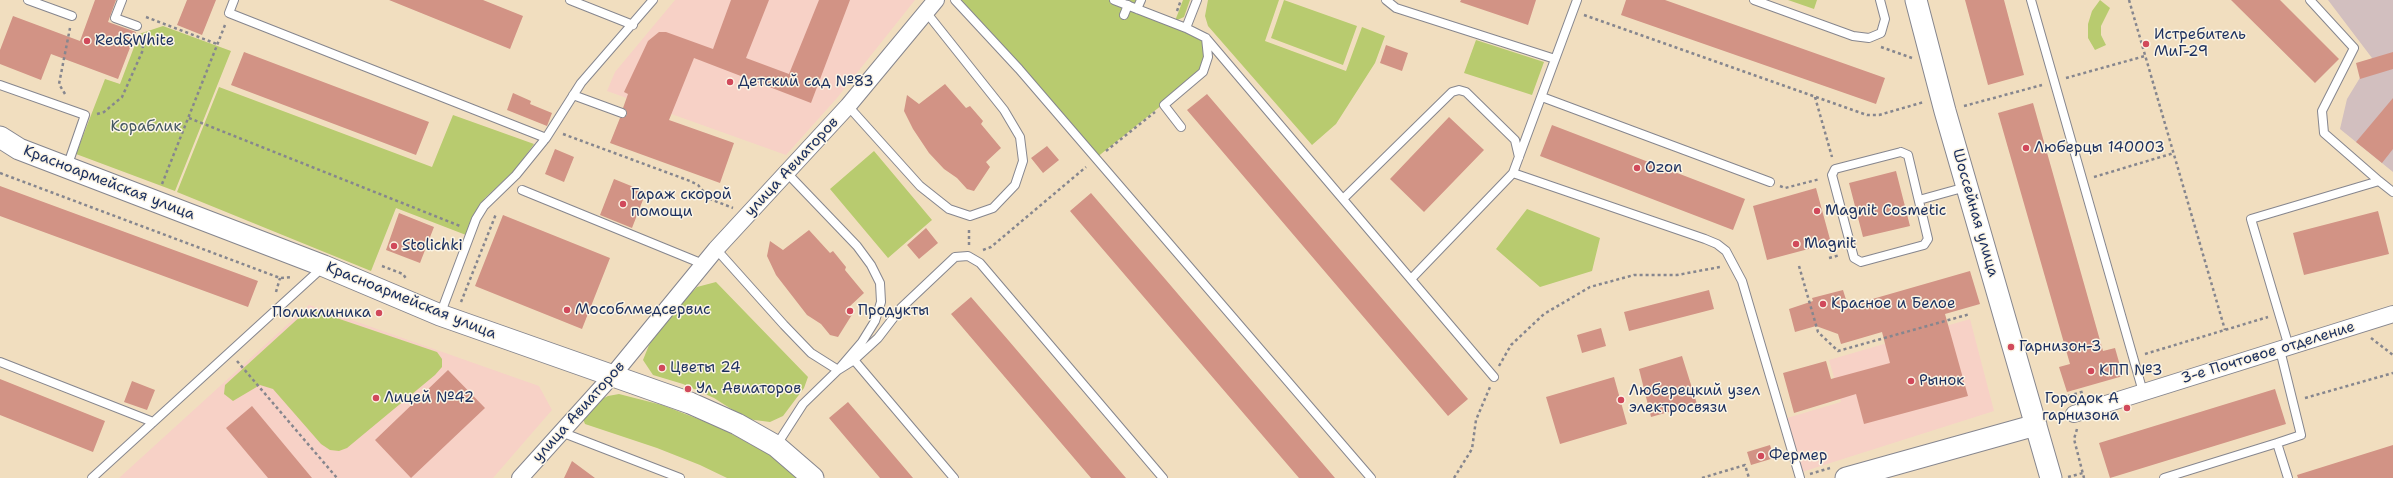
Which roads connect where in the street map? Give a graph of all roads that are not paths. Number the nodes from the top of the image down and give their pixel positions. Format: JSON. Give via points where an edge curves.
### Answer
{"nodes":[{"id":1,"x":28,"y":0,"type":"edge"},
{"id":2,"x":234,"y":0,"type":"edge"},
{"id":3,"x":570,"y":0,"type":"edge"},
{"id":4,"x":653,"y":0,"type":"edge"},
{"id":5,"x":955,"y":0,"type":"edge"},
{"id":6,"x":1114,"y":0,"type":"edge"},
{"id":7,"x":1141,"y":0,"type":"edge"},
{"id":8,"x":1197,"y":0,"type":"edge"},
{"id":9,"x":1386,"y":0,"type":"edge"},
{"id":10,"x":1577,"y":0,"type":"edge"},
{"id":11,"x":1754,"y":0,"type":"edge"},
{"id":12,"x":1880,"y":0,"type":"edge"},
{"id":13,"x":1916,"y":0,"type":"edge"},
{"id":14,"x":2031,"y":0,"type":"edge"},
{"id":15,"x":2310,"y":0,"type":"edge"},
{"id":16,"x":121,"y":4,"type":"edge"},
{"id":17,"x":1128,"y":5,"type":"junction"},
{"id":18,"x":931,"y":6,"type":"edge"},
{"id":19,"x":1137,"y":9,"type":"junction"},
{"id":20,"x":72,"y":16,"type":"road end"},
{"id":21,"x":1124,"y":16,"type":"dead end"},
{"id":22,"x":633,"y":25,"type":"junction"},
{"id":23,"x":137,"y":26,"type":"road end"},
{"id":24,"x":1186,"y":28,"type":"junction"},
{"id":25,"x":1206,"y":38,"type":"junction"},
{"id":26,"x":1555,"y":59,"type":"junction"},
{"id":27,"x":0,"y":85,"type":"edge"},
{"id":28,"x":573,"y":95,"type":"junction"},
{"id":29,"x":1542,"y":97,"type":"junction"},
{"id":30,"x":848,"y":106,"type":"junction"},
{"id":31,"x":622,"y":113,"type":"dead end"},
{"id":32,"x":1181,"y":127,"type":"dead end"},
{"id":33,"x":0,"y":137,"type":"edge"},
{"id":34,"x":546,"y":138,"type":"junction"},
{"id":35,"x":1519,"y":157,"type":"junction"},
{"id":36,"x":67,"y":168,"type":"junction"},
{"id":37,"x":787,"y":173,"type":"junction"},
{"id":38,"x":1513,"y":173,"type":"junction"},
{"id":39,"x":2379,"y":181,"type":"junction"},
{"id":40,"x":1770,"y":182,"type":"road end"},
{"id":41,"x":1967,"y":186,"type":"junction"},
{"id":42,"x":522,"y":190,"type":"dead end"},
{"id":43,"x":2393,"y":192,"type":"edge"},
{"id":44,"x":1344,"y":198,"type":"junction"},
{"id":45,"x":1919,"y":200,"type":"junction"},
{"id":46,"x":716,"y":249,"type":"junction"},
{"id":47,"x":703,"y":264,"type":"junction"},
{"id":48,"x":324,"y":266,"type":"junction"},
{"id":49,"x":1412,"y":278,"type":"junction"},
{"id":50,"x":2393,"y":314,"type":"edge"},
{"id":51,"x":440,"y":316,"type":"junction"},
{"id":52,"x":2285,"y":348,"type":"junction"},
{"id":53,"x":854,"y":360,"type":"junction"},
{"id":54,"x":0,"y":362,"type":"edge"},
{"id":55,"x":838,"y":370,"type":"junction"},
{"id":56,"x":612,"y":376,"type":"junction"},
{"id":57,"x":1494,"y":377,"type":"road end"},
{"id":58,"x":2143,"y":392,"type":"junction"},
{"id":59,"x":2077,"y":414,"type":"road end"},
{"id":60,"x":153,"y":422,"type":"junction"},
{"id":61,"x":2036,"y":425,"type":"junction"},
{"id":62,"x":561,"y":432,"type":"junction"},
{"id":63,"x":2277,"y":443,"type":"junction"},
{"id":64,"x":776,"y":446,"type":"junction"},
{"id":65,"x":92,"y":478,"type":"edge"},
{"id":66,"x":520,"y":478,"type":"edge"},
{"id":67,"x":680,"y":478,"type":"edge"},
{"id":68,"x":813,"y":478,"type":"edge"},
{"id":69,"x":954,"y":478,"type":"edge"},
{"id":70,"x":1163,"y":478,"type":"edge"},
{"id":71,"x":1371,"y":478,"type":"edge"},
{"id":72,"x":1800,"y":478,"type":"edge"},
{"id":73,"x":1846,"y":478,"type":"edge"},
{"id":74,"x":2051,"y":478,"type":"edge"},
{"id":75,"x":2164,"y":478,"type":"edge"},
{"id":76,"x":2288,"y":478,"type":"edge"}],
"edges":[{"from":1,"to":20,"type":"lane"},
{"from":2,"to":34,"type":"lane","via":[[229,13]]},
{"from":3,"to":22,"type":"lane"},
{"from":4,"to":22,"type":"lane"},
{"from":5,"to":71,"type":"lane","via":[[1019,69]]},
{"from":6,"to":17,"type":"lane"},
{"from":7,"to":19,"type":"lane"},
{"from":8,"to":24,"type":"lane"},
{"from":9,"to":26,"type":"lane","via":[[1396,8]]},
{"from":10,"to":26,"type":"lane"},
{"from":11,"to":12,"type":"lane","via":[[1853,36],[1869,38],[1881,33],[1885,19]]},
{"from":13,"to":41,"type":"street","name":"Шоссейная улица"},
{"from":14,"to":58,"type":"lane"},
{"from":15,"to":39,"type":"lane","via":[[2354,48],[2322,111],[2324,133]]},
{"from":16,"to":23,"type":"lane","via":[[116,18]]},
{"from":17,"to":19,"type":"lane"},
{"from":17,"to":21,"type":"lane"},
{"from":18,"to":30,"type":"street","name":"улица Авиаторов"},
{"from":18,"to":30,"type":"lane","via":[[1020,137],[1023,161],[1015,185],[993,208],[970,216],[949,209],[920,186]]},
{"from":19,"to":24,"type":"lane"},
{"from":22,"to":28,"type":"lane"},
{"from":24,"to":25,"type":"lane"},
{"from":25,"to":32,"type":"lane","via":[[1208,57],[1203,72],[1164,105]]},
{"from":25,"to":44,"type":"lane"},
{"from":26,"to":29,"type":"lane"},
{"from":27,"to":36,"type":"lane","via":[[85,115]]},
{"from":28,"to":31,"type":"lane"},
{"from":28,"to":34,"type":"lane"},
{"from":29,"to":35,"type":"lane"},
{"from":29,"to":40,"type":"lane"},
{"from":30,"to":37,"type":"street","name":"улица Авиаторов"},
{"from":33,"to":36,"type":"street","name":"Красноармейская улица","via":[[19,149]]},
{"from":34,"to":51,"type":"lane","via":[[516,175],[484,206],[472,230]]},
{"from":35,"to":38,"type":"lane"},
{"from":35,"to":44,"type":"lane","via":[[1515,140],[1466,92],[1459,90],[1452,92]]},
{"from":36,"to":48,"type":"street","name":"Красноармейская улица"},
{"from":37,"to":46,"type":"street","name":"улица Авиаторов"},
{"from":37,"to":55,"type":"lane","via":[[857,246],[871,265],[880,284],[881,302],[874,321],[862,342]]},
{"from":38,"to":49,"type":"lane"},
{"from":38,"to":72,"type":"lane","via":[[1705,239],[1726,251],[1742,281]]},
{"from":39,"to":43,"type":"lane"},
{"from":39,"to":52,"type":"lane","via":[[2251,219],[2279,314]]},
{"from":41,"to":45,"type":"lane"},
{"from":41,"to":61,"type":"street","name":"Шоссейная улица"},
{"from":42,"to":47,"type":"lane"},
{"from":44,"to":49,"type":"lane"},
{"from":45,"to":45,"type":"lane","via":[[1908,155],[1901,152],[1834,172],[1854,258],[1861,262],[1924,246],[1928,239]]},
{"from":46,"to":47,"type":"street","name":"улица Авиаторов"},
{"from":46,"to":55,"type":"lane","via":[[811,353]]},
{"from":47,"to":56,"type":"street","name":"улица Авиаторов"},
{"from":48,"to":51,"type":"street","name":"Красноармейская улица"},
{"from":48,"to":60,"type":"lane"},
{"from":49,"to":57,"type":"lane"},
{"from":50,"to":52,"type":"street","name":"3-е Почтовое отделение"},
{"from":51,"to":56,"type":"street","name":"Красноармейская улица"},
{"from":52,"to":58,"type":"street","name":"3-е Почтовое отделение"},
{"from":52,"to":63,"type":"lane","via":[[2300,435]]},
{"from":53,"to":55,"type":"lane"},
{"from":53,"to":69,"type":"lane"},
{"from":53,"to":70,"type":"lane","via":[[878,338],[901,308],[955,257],[968,256],[980,263]]},
{"from":54,"to":60,"type":"lane"},
{"from":55,"to":64,"type":"lane","via":[[803,404]]},
{"from":56,"to":62,"type":"street","name":"улица Авиаторов"},
{"from":56,"to":64,"type":"street","name":"Красноармейская улица","via":[[690,403],[737,424]]},
{"from":58,"to":59,"type":"street","name":"3-е Почтовое отделение"},
{"from":60,"to":65,"type":"lane"},
{"from":61,"to":73,"type":"street"},
{"from":61,"to":74,"type":"street","name":"Шоссейная улица"},
{"from":62,"to":66,"type":"street","name":"улица Авиаторов"},
{"from":62,"to":67,"type":"lane"},
{"from":63,"to":75,"type":"lane"},
{"from":63,"to":76,"type":"lane"},
{"from":64,"to":68,"type":"street","name":"Красноармейская улица"}]}
